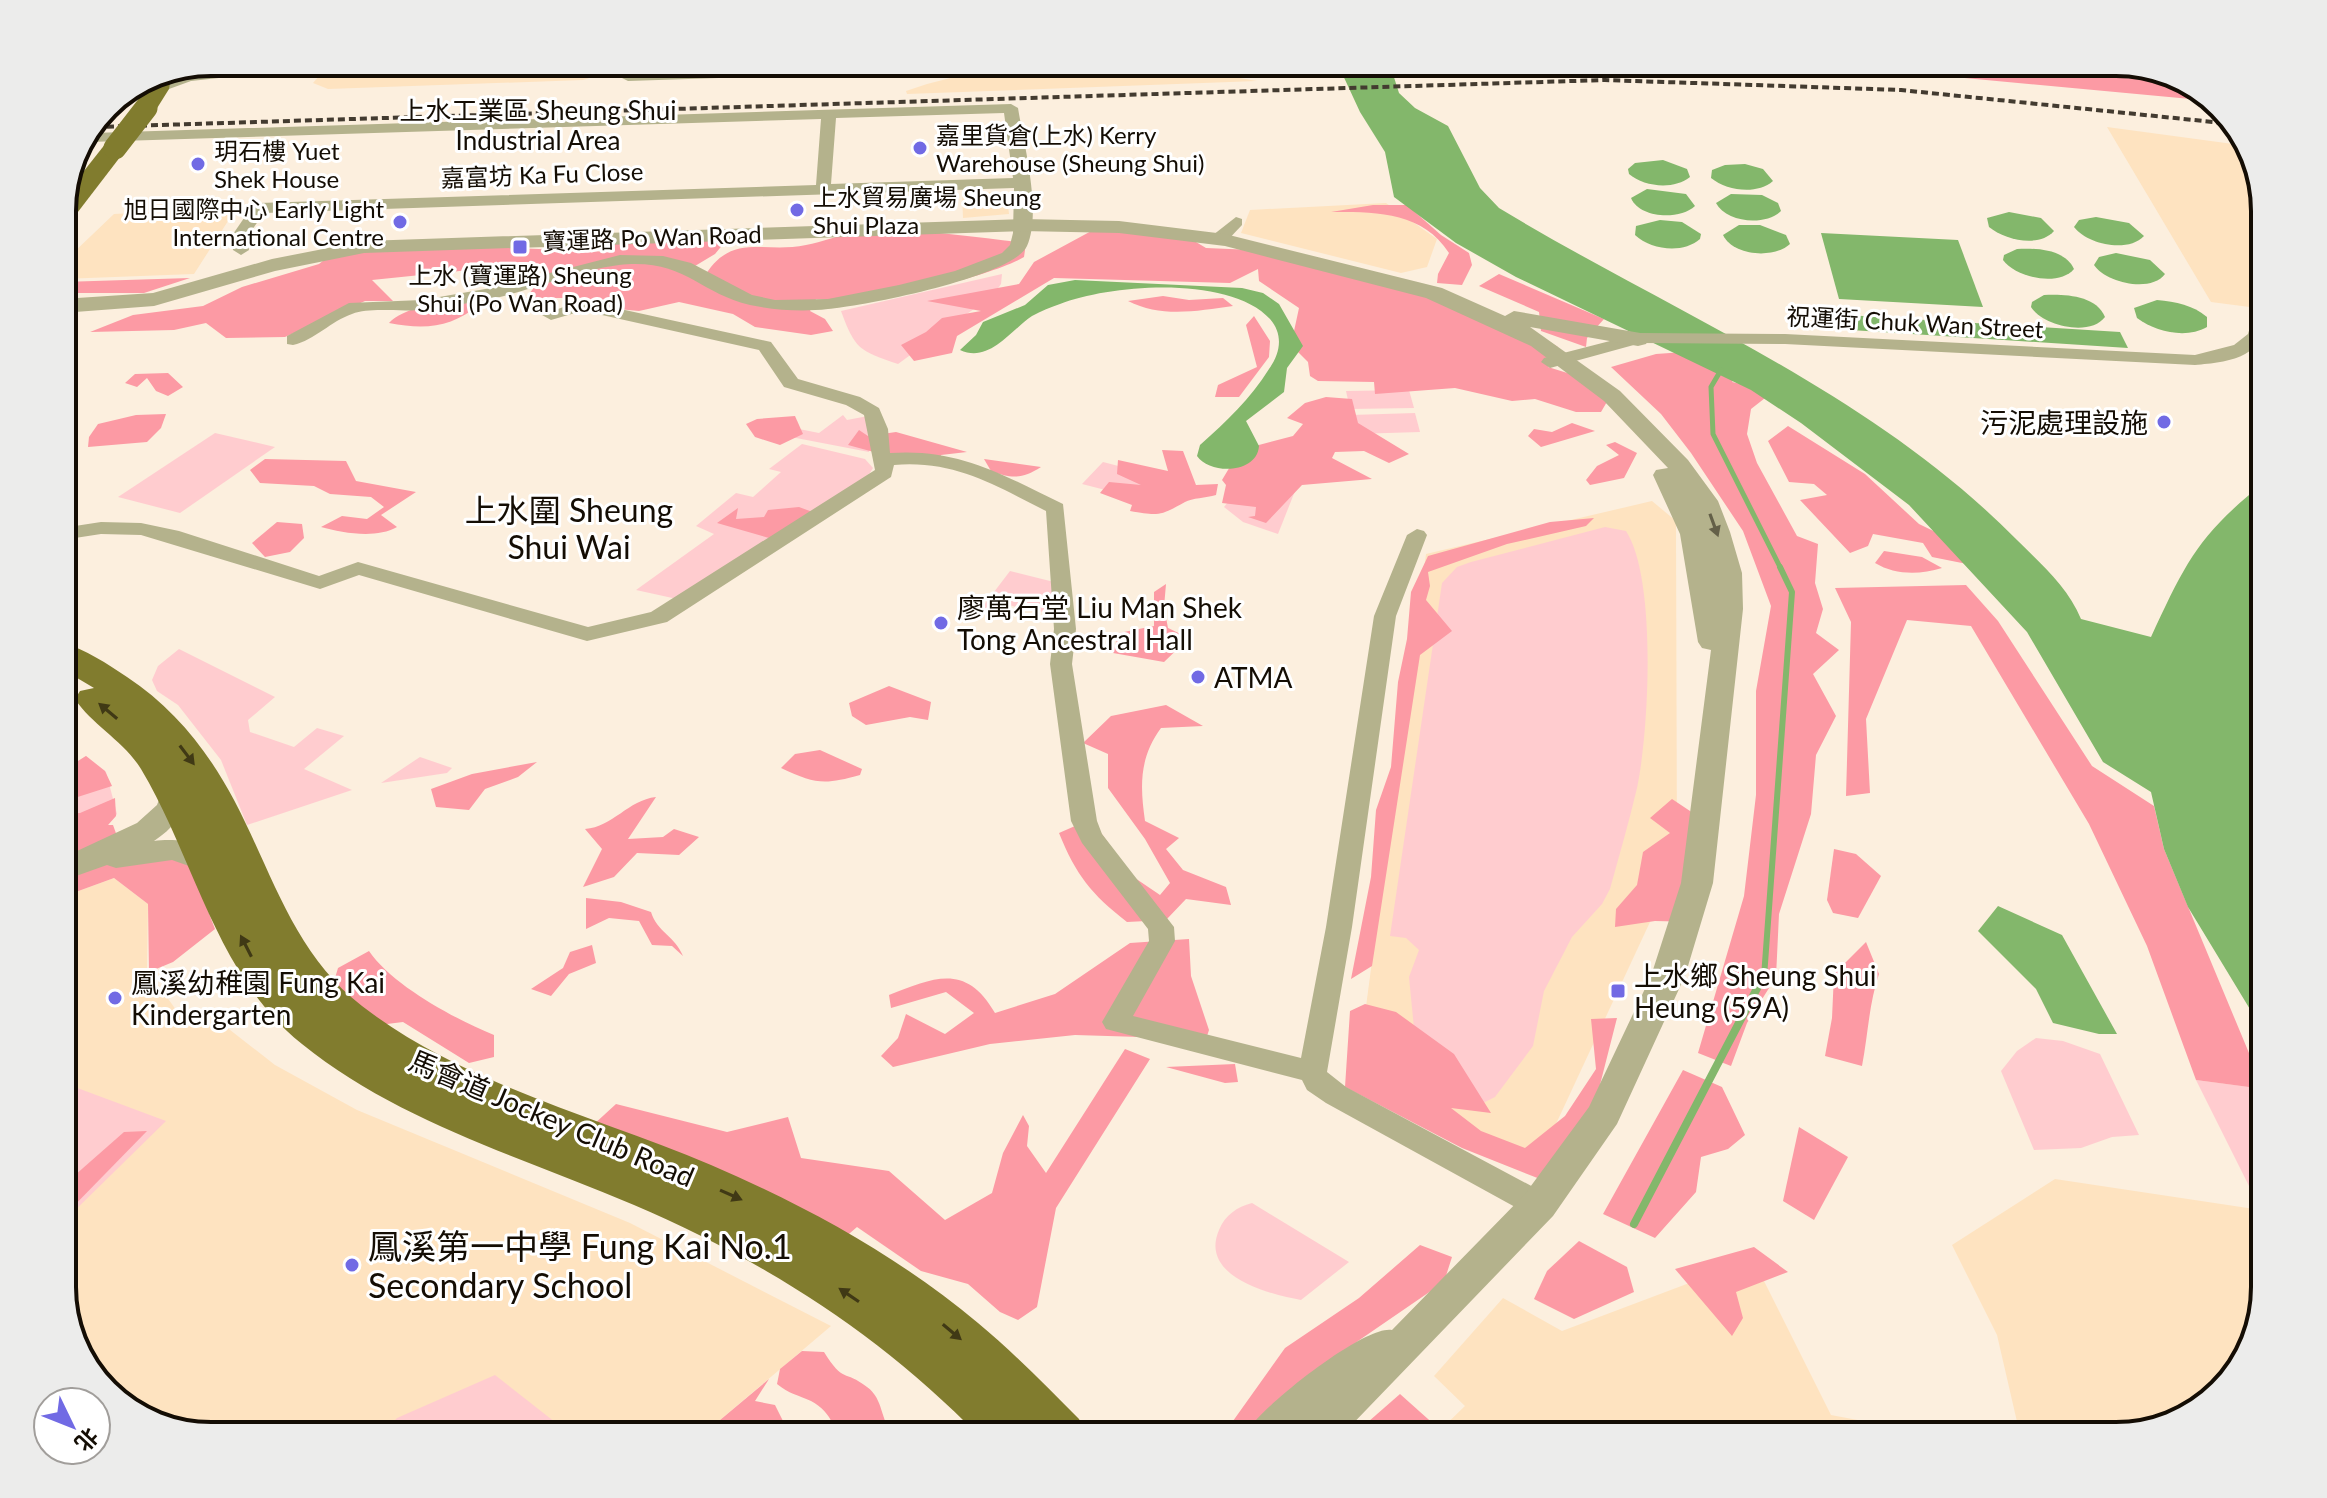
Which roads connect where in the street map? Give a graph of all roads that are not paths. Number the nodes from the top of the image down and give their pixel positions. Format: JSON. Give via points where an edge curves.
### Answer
{"nodes":[{"id":1,"x":304,"y":76,"type":"edge"},
{"id":2,"x":626,"y":76,"type":"edge"},
{"id":3,"x":646,"y":76,"type":"edge"},
{"id":4,"x":301,"y":80,"type":"dead end"},
{"id":5,"x":178,"y":81,"type":"edge"},
{"id":6,"x":151,"y":91,"type":"edge"},
{"id":7,"x":146,"y":94,"type":"edge"},
{"id":8,"x":829,"y":114,"type":"junction"},
{"id":9,"x":101,"y":145,"type":"edge"},
{"id":10,"x":84,"y":165,"type":"edge"},
{"id":11,"x":1019,"y":183,"type":"junction"},
{"id":12,"x":79,"y":186,"type":"edge"},
{"id":13,"x":823,"y":190,"type":"junction"},
{"id":14,"x":1236,"y":222,"type":"dead end"},
{"id":15,"x":1022,"y":225,"type":"junction"},
{"id":16,"x":1219,"y":239,"type":"junction"},
{"id":17,"x":241,"y":250,"type":"dead end"},
{"id":18,"x":1341,"y":268,"type":"junction"},
{"id":19,"x":76,"y":305,"type":"edge"},
{"id":20,"x":1477,"y":310,"type":"junction"},
{"id":21,"x":551,"y":315,"type":"dead end"},
{"id":22,"x":1638,"y":339,"type":"junction"},
{"id":23,"x":293,"y":340,"type":"dead end"},
{"id":24,"x":2251,"y":341,"type":"edge"},
{"id":25,"x":1557,"y":360,"type":"junction"},
{"id":26,"x":881,"y":460,"type":"junction"},
{"id":27,"x":76,"y":532,"type":"edge"},
{"id":28,"x":1417,"y":535,"type":"dead end"},
{"id":29,"x":76,"y":662,"type":"edge"},
{"id":30,"x":76,"y":688,"type":"edge"},
{"id":31,"x":175,"y":793,"type":"junction"},
{"id":32,"x":206,"y":861,"type":"junction"},
{"id":33,"x":76,"y":864,"type":"edge"},
{"id":34,"x":76,"y":867,"type":"edge"},
{"id":35,"x":1313,"y":1072,"type":"junction"},
{"id":36,"x":1539,"y":1205,"type":"junction"},
{"id":37,"x":1435,"y":1315,"type":"junction"},
{"id":38,"x":1000,"y":1422,"type":"edge"},
{"id":39,"x":1045,"y":1422,"type":"edge"},
{"id":40,"x":1282,"y":1422,"type":"edge"},
{"id":41,"x":1325,"y":1422,"type":"edge"}],
"edges":[{"from":1,"to":4,"type":"street"},
{"from":2,"to":3,"type":"street"},
{"from":5,"to":6,"type":"street"},
{"from":7,"to":9,"type":"main road"},
{"from":8,"to":9,"type":"street"},
{"from":8,"to":11,"type":"street","via":[[1011,108]]},
{"from":8,"to":13,"type":"street"},
{"from":9,"to":10,"type":"main road"},
{"from":9,"to":12,"type":"main road"},
{"from":11,"to":13,"type":"street","name":"嘉富坊 Ka Fu Close"},
{"from":11,"to":15,"type":"street"},
{"from":13,"to":17,"type":"street","name":"嘉富坊 Ka Fu Close","via":[[259,208],[239,237]]},
{"from":14,"to":16,"type":"street"},
{"from":15,"to":16,"type":"street","name":"寶運路 Po Wan Road","via":[[1107,226]]},
{"from":15,"to":19,"type":"street","name":"寶運路 Po Wan Road","via":[[364,247],[272,265],[154,299]]},
{"from":15,"to":23,"type":"street","via":[[1018,248],[996,265],[828,304],[775,305],[747,299],[685,267],[620,260],[479,296],[349,308]]},
{"from":16,"to":18,"type":"street","name":"寶運路 Po Wan Road"},
{"from":18,"to":20,"type":"street","name":"寶運路 Po Wan Road"},
{"from":18,"to":25,"type":"street","name":"寶運路 Po Wan Road","via":[[1466,315]]},
{"from":20,"to":22,"type":"street"},
{"from":20,"to":25,"type":"street","name":"寶運路 Po Wan Road","via":[[1539,341]]},
{"from":21,"to":26,"type":"street","via":[[593,308],[765,346],[791,383],[872,412]]},
{"from":22,"to":24,"type":"street","name":"祝運街 Chuk Wan Street","via":[[1785,339],[2195,360],[2216,358]]},
{"from":22,"to":25,"type":"street","name":"祝運街 Chuk Wan Street"},
{"from":25,"to":36,"type":"street","name":"寶運路 Po Wan Road","via":[[1603,400],[1682,500],[1708,597],[1721,699],[1697,883],[1668,976],[1604,1114]]},
{"from":26,"to":27,"type":"street","via":[[884,473],[659,617],[587,634],[358,568],[320,583],[172,535],[141,529]]},
{"from":26,"to":35,"type":"street","via":[[920,457],[968,465],[1056,508],[1065,629],[1061,664],[1084,821],[1161,927],[1162,941],[1116,1022]]},
{"from":28,"to":35,"type":"street","via":[[1385,616]]},
{"from":29,"to":39,"type":"main road","name":"馬會道 Jockey Club Road","one_way":true,"via":[[117,685],[189,756],[273,934],[304,977],[345,1017],[429,1068],[688,1176],[835,1250],[946,1327]]},
{"from":31,"to":30,"type":"main road","name":"馬會道 Jockey Club Road","one_way":true,"via":[[127,728]]},
{"from":31,"to":32,"type":"main road","name":"馬會道 Jockey Club Road"},
{"from":31,"to":33,"type":"street","via":[[172,811],[155,826]]},
{"from":32,"to":34,"type":"street","via":[[174,849]]},
{"from":38,"to":32,"type":"main road","name":"馬會道 Jockey Club Road","one_way":true,"via":[[931,1355],[792,1259],[732,1227],[388,1080],[342,1051],[313,1030],[263,978]]},
{"from":35,"to":36,"type":"street","via":[[1317,1082],[1336,1095]]},
{"from":36,"to":37,"type":"street","name":"寶運路 Po Wan Road"},
{"from":37,"to":40,"type":"street","name":"寶運路 Po Wan Road","via":[[1326,1385]]},
{"from":37,"to":41,"type":"street","name":"寶運路 Po Wan Road"}]}
